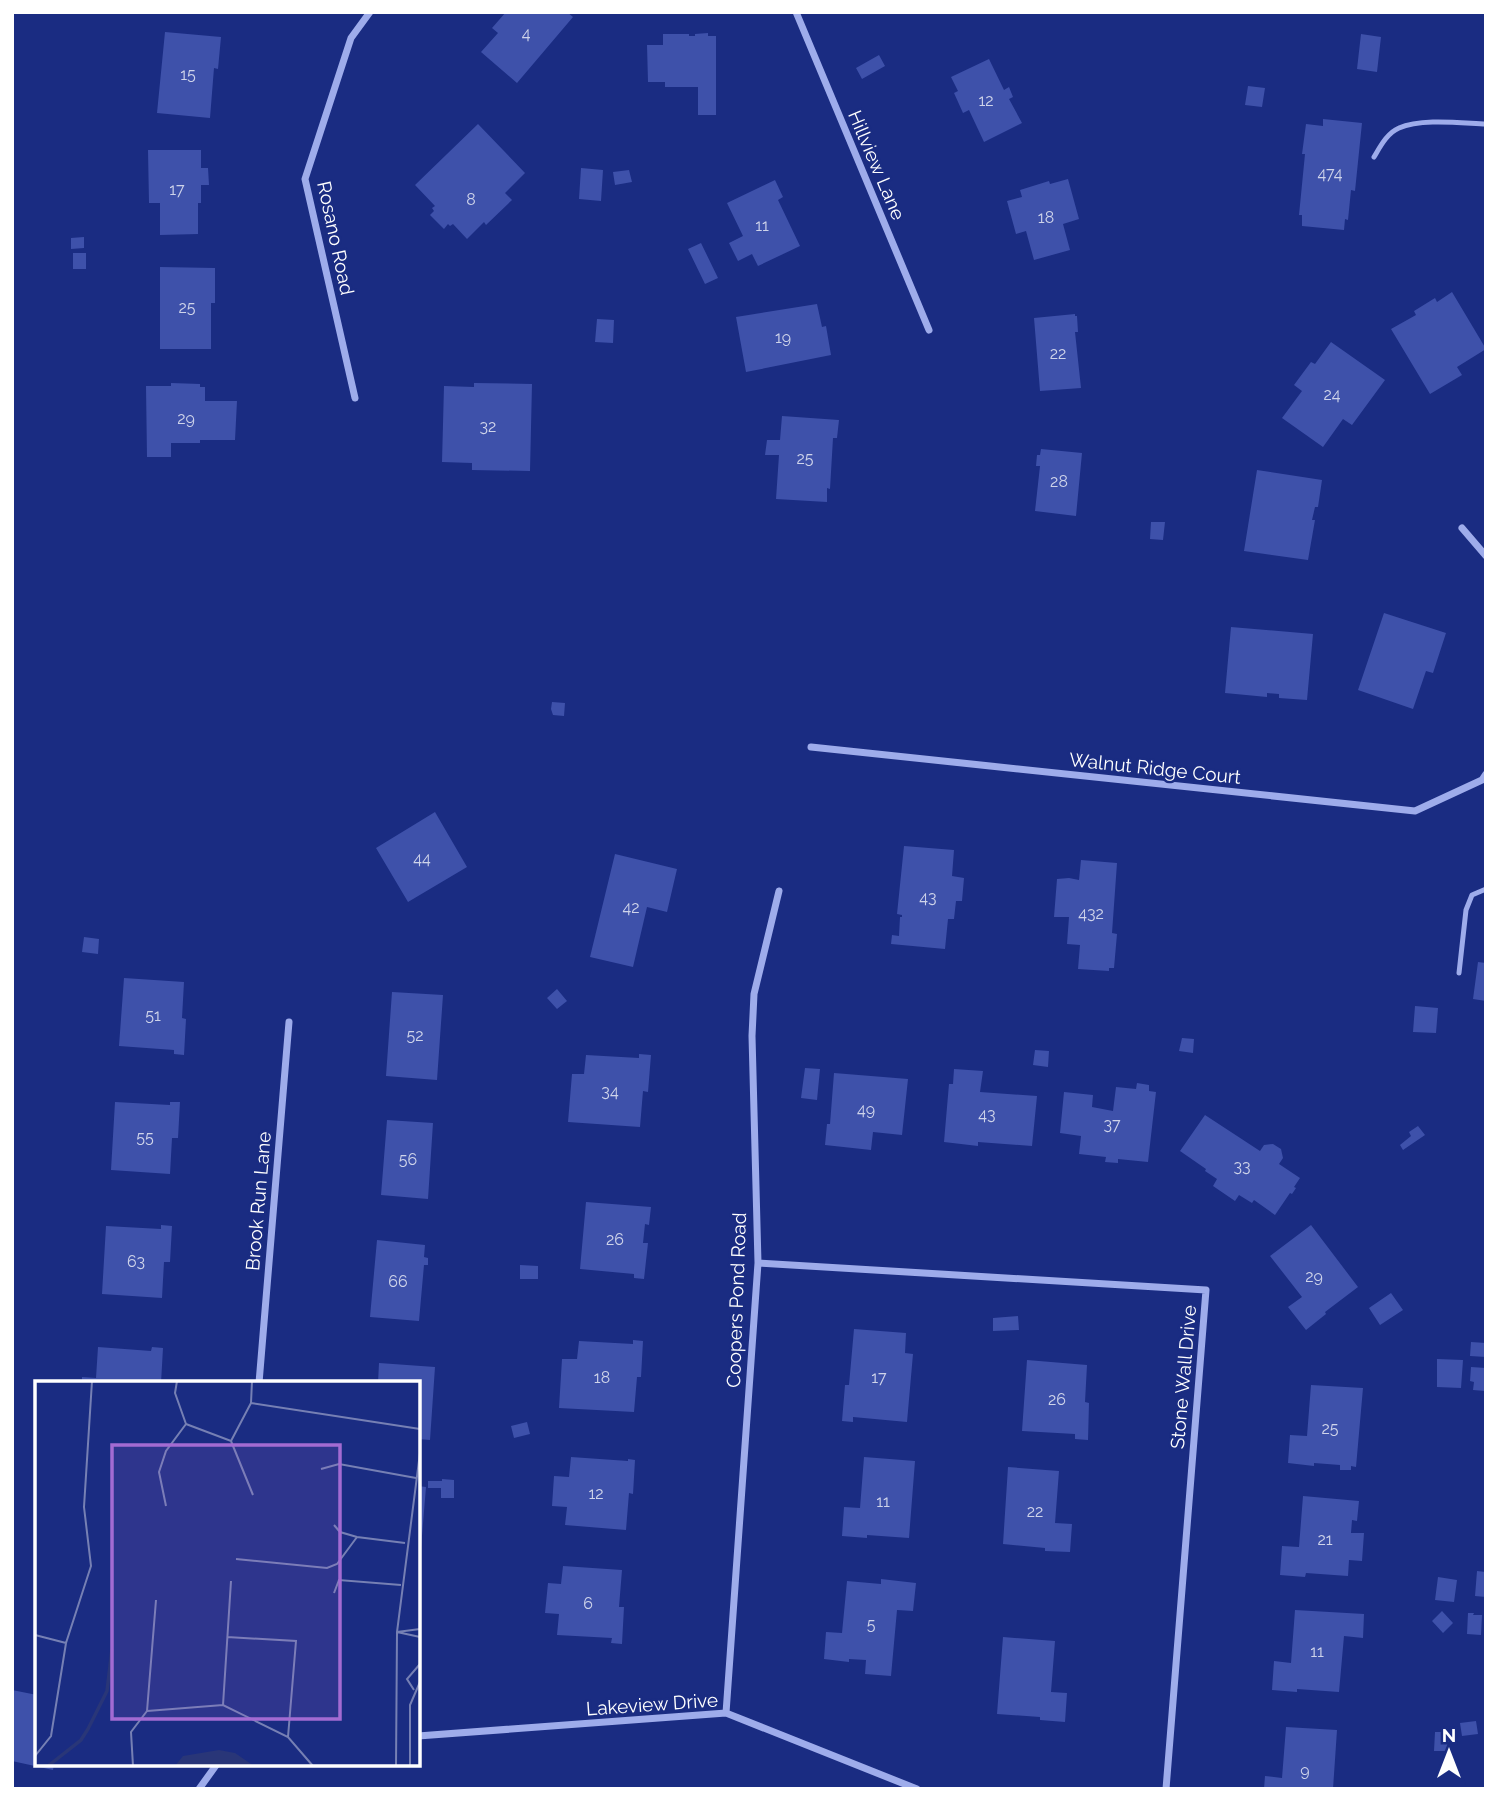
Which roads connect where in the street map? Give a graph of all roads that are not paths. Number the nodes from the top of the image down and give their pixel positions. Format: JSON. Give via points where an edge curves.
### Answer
{"nodes":[{"id":1,"x":370,"y":12,"type":"edge"},
{"id":2,"x":796,"y":12,"type":"edge"},
{"id":3,"x":1486,"y":124,"type":"edge"},
{"id":4,"x":1374,"y":157,"type":"dead end"},
{"id":5,"x":929,"y":330,"type":"dead end"},
{"id":6,"x":355,"y":398,"type":"dead end"},
{"id":7,"x":1462,"y":528,"type":"dead end"},
{"id":8,"x":1486,"y":556,"type":"edge"},
{"id":9,"x":811,"y":747,"type":"dead end"},
{"id":10,"x":1486,"y":774,"type":"edge"},
{"id":11,"x":1486,"y":889,"type":"edge"},
{"id":12,"x":779,"y":891,"type":"dead end"},
{"id":13,"x":1459,"y":973,"type":"dead end"},
{"id":14,"x":289,"y":1022,"type":"dead end"},
{"id":15,"x":758,"y":1263,"type":"junction"},
{"id":16,"x":259,"y":1381,"type":"edge"},
{"id":17,"x":726,"y":1713,"type":"junction"},
{"id":18,"x":420,"y":1736,"type":"edge"},
{"id":19,"x":216,"y":1766,"type":"edge"},
{"id":20,"x":199,"y":1789,"type":"edge"},
{"id":21,"x":917,"y":1789,"type":"edge"},
{"id":22,"x":1166,"y":1789,"type":"edge"}],
"edges":[{"from":1,"to":6,"type":"street","name":"Rosano Road","via":[[351,38],[305,179]]},
{"from":2,"to":5,"type":"street","name":"Hillview Lane"},
{"from":3,"to":4,"type":"lane","via":[[1425,122],[1397,128]]},
{"from":7,"to":8,"type":"street"},
{"from":9,"to":10,"type":"street","name":"Walnut Ridge Court","via":[[1415,811]]},
{"from":11,"to":13,"type":"lane","via":[[1472,895],[1466,911]]},
{"from":12,"to":15,"type":"street","name":"Coopers Pond Road","via":[[754,994]]},
{"from":14,"to":16,"type":"street","name":"Brook Run Lane"},
{"from":15,"to":17,"type":"street","name":"Coopers Pond Road"},
{"from":15,"to":22,"type":"street","name":"Stone Wall Drive","via":[[1206,1290]]},
{"from":17,"to":18,"type":"street","name":"Lakeview Drive"},
{"from":17,"to":21,"type":"street","name":"Lakeview Drive"},
{"from":19,"to":20,"type":"street"}]}
